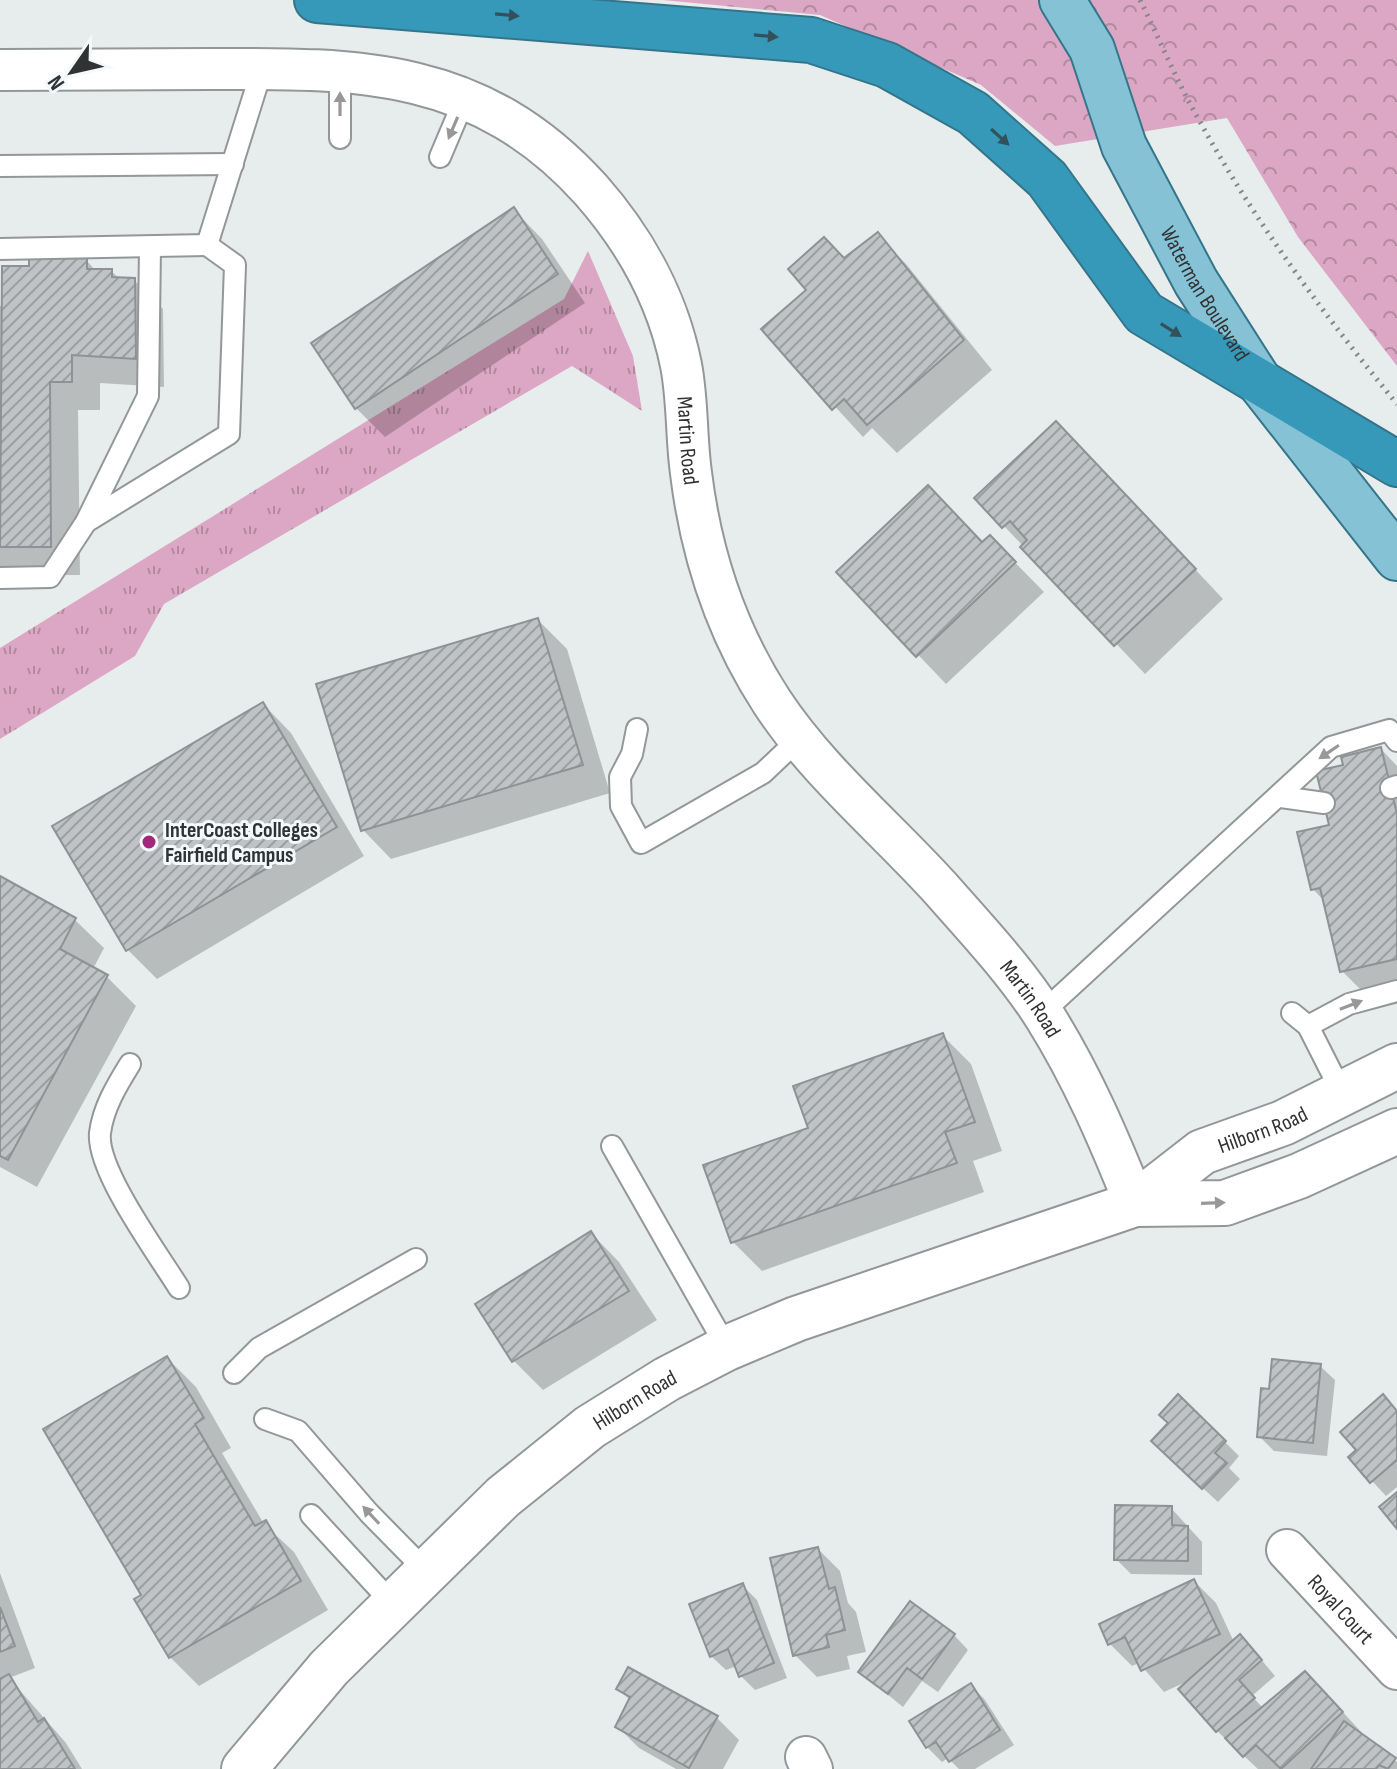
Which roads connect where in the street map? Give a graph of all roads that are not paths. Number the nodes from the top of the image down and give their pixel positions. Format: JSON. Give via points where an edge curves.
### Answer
{"nodes":[{"id":1,"x":317,"y":0,"type":"edge"},
{"id":2,"x":1062,"y":0,"type":"edge"},
{"id":3,"x":262,"y":69,"type":"junction"},
{"id":4,"x":0,"y":70,"type":"edge"},
{"id":5,"x":340,"y":70,"type":"junction"},
{"id":6,"x":465,"y":98,"type":"junction"},
{"id":7,"x":340,"y":138,"type":"dead end"},
{"id":8,"x":440,"y":157,"type":"dead end"},
{"id":9,"x":233,"y":164,"type":"junction"},
{"id":10,"x":0,"y":166,"type":"edge"},
{"id":11,"x":207,"y":245,"type":"junction"},
{"id":12,"x":150,"y":247,"type":"junction"},
{"id":13,"x":0,"y":249,"type":"edge"},
{"id":14,"x":1263,"y":387,"type":"junction"},
{"id":15,"x":1397,"y":464,"type":"edge"},
{"id":16,"x":86,"y":522,"type":"junction"},
{"id":17,"x":1397,"y":558,"type":"edge"},
{"id":18,"x":4,"y":581,"type":"edge"},
{"id":19,"x":637,"y":729,"type":"dead end"},
{"id":20,"x":800,"y":738,"type":"junction"},
{"id":21,"x":1397,"y":741,"type":"edge"},
{"id":22,"x":1281,"y":797,"type":"junction"},
{"id":23,"x":1324,"y":803,"type":"dead end"},
{"id":24,"x":1397,"y":991,"type":"edge"},
{"id":25,"x":1042,"y":1013,"type":"junction"},
{"id":26,"x":1292,"y":1013,"type":"dead end"},
{"id":27,"x":1308,"y":1026,"type":"junction"},
{"id":28,"x":130,"y":1064,"type":"dead end"},
{"id":29,"x":1397,"y":1066,"type":"edge"},
{"id":30,"x":1343,"y":1095,"type":"junction"},
{"id":31,"x":1397,"y":1131,"type":"edge"},
{"id":32,"x":612,"y":1146,"type":"dead end"},
{"id":33,"x":1135,"y":1204,"type":"junction"},
{"id":34,"x":416,"y":1259,"type":"dead end"},
{"id":35,"x":179,"y":1288,"type":"dead end"},
{"id":36,"x":727,"y":1348,"type":"junction"},
{"id":37,"x":234,"y":1373,"type":"dead end"},
{"id":38,"x":265,"y":1419,"type":"dead end"},
{"id":39,"x":311,"y":1515,"type":"dead end"},
{"id":40,"x":1287,"y":1550,"type":"dead end"},
{"id":41,"x":426,"y":1571,"type":"junction"},
{"id":42,"x":392,"y":1603,"type":"junction"},
{"id":43,"x":1397,"y":1669,"type":"edge"},
{"id":44,"x":244,"y":1769,"type":"edge"}],
"edges":[{"from":1,"to":14,"type":"highway","one_way":true,"via":[[811,40],[887,65],[973,113],[1047,179],[1144,313]]},
{"from":2,"to":14,"type":"main road","name":"Waterman Boulevard","via":[[1092,49],[1124,146],[1196,282]]},
{"from":3,"to":4,"type":"street","name":"Martin Road"},
{"from":3,"to":5,"type":"street","name":"Martin Road"},
{"from":3,"to":9,"type":"lane"},
{"from":5,"to":6,"type":"street","name":"Martin Road","via":[[420,83]]},
{"from":7,"to":5,"type":"lane","one_way":true},
{"from":6,"to":8,"type":"lane","one_way":true},
{"from":6,"to":20,"type":"street","name":"Martin Road","via":[[524,131],[573,171],[615,218],[650,274],[675,336],[686,392],[698,524],[722,607],[744,656]]},
{"from":9,"to":10,"type":"lane"},
{"from":9,"to":11,"type":"lane"},
{"from":11,"to":12,"type":"lane"},
{"from":11,"to":16,"type":"lane","via":[[235,265],[229,434]]},
{"from":12,"to":13,"type":"lane"},
{"from":12,"to":16,"type":"lane","via":[[148,396]]},
{"from":14,"to":15,"type":"highway"},
{"from":14,"to":17,"type":"main road","name":"Waterman Boulevard"},
{"from":16,"to":18,"type":"lane","via":[[50,577]]},
{"from":19,"to":20,"type":"lane","via":[[620,777],[621,806],[641,843],[763,773]]},
{"from":20,"to":25,"type":"street","name":"Martin Road","via":[[940,889]]},
{"from":21,"to":22,"type":"lane","one_way":true,"via":[[1389,730],[1331,747]]},
{"from":22,"to":23,"type":"lane"},
{"from":22,"to":25,"type":"lane"},
{"from":27,"to":24,"type":"lane","one_way":true,"via":[[1349,1004]]},
{"from":25,"to":33,"type":"street","name":"Martin Road","via":[[1100,1119]]},
{"from":26,"to":27,"type":"lane"},
{"from":27,"to":30,"type":"lane"},
{"from":28,"to":35,"type":"lane","via":[[111,1096],[100,1133],[102,1159]]},
{"from":29,"to":30,"type":"street","name":"Hilborn Road"},
{"from":30,"to":33,"type":"street","name":"Hilborn Road","via":[[1202,1152]]},
{"from":33,"to":31,"type":"street","name":"Hilborn Road","one_way":true,"via":[[1225,1203]]},
{"from":32,"to":36,"type":"lane"},
{"from":33,"to":36,"type":"street","name":"Hilborn Road","via":[[796,1319]]},
{"from":34,"to":37,"type":"lane","via":[[259,1348]]},
{"from":36,"to":41,"type":"street","name":"Hilborn Road","via":[[590,1427],[503,1497]]},
{"from":41,"to":38,"type":"lane","one_way":true,"via":[[298,1431]]},
{"from":39,"to":42,"type":"lane"},
{"from":40,"to":43,"type":"street","name":"Royal Court"},
{"from":41,"to":42,"type":"street","name":"Hilborn Road"},
{"from":42,"to":44,"type":"street","name":"Hilborn Road"}]}
